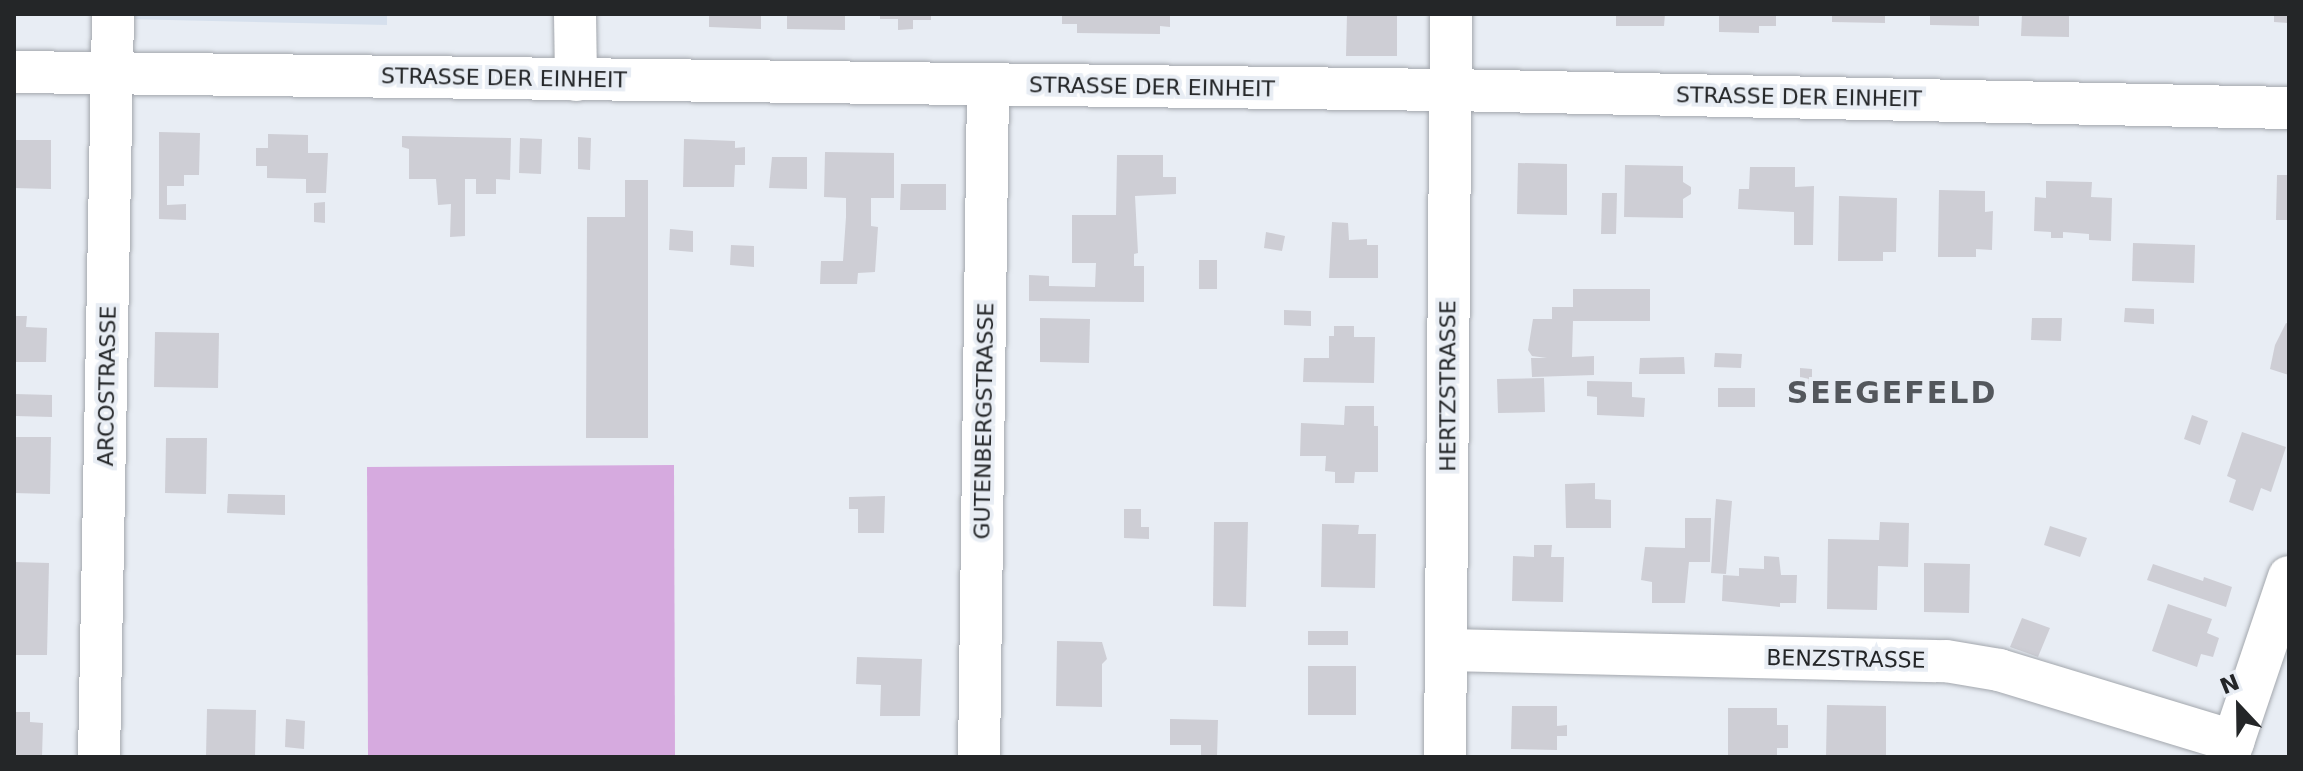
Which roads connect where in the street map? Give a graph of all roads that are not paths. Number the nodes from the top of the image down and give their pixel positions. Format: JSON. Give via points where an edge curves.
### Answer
{"nodes":[{"id":1,"x":113,"y":14,"type":"edge"},
{"id":2,"x":575,"y":14,"type":"edge"},
{"id":3,"x":1451,"y":14,"type":"edge"},
{"id":4,"x":14,"y":72,"type":"edge"},
{"id":5,"x":113,"y":73,"type":"junction"},
{"id":6,"x":576,"y":80,"type":"junction"},
{"id":7,"x":988,"y":86,"type":"junction"},
{"id":8,"x":1450,"y":90,"type":"junction"},
{"id":9,"x":2289,"y":108,"type":"edge"},
{"id":10,"x":2289,"y":577,"type":"edge"},
{"id":11,"x":1447,"y":650,"type":"junction"},
{"id":12,"x":2236,"y":751,"type":"edge"},
{"id":13,"x":99,"y":757,"type":"edge"},
{"id":14,"x":979,"y":757,"type":"edge"},
{"id":15,"x":1445,"y":757,"type":"edge"}],
"edges":[{"from":1,"to":5,"type":"street","name":"ARCOSTRASSE"},
{"from":2,"to":6,"type":"street"},
{"from":3,"to":8,"type":"street","name":"HERTZSTRASSE"},
{"from":4,"to":5,"type":"street","name":"STRASSE DER EINHEIT"},
{"from":5,"to":6,"type":"street","name":"STRASSE DER EINHEIT"},
{"from":5,"to":13,"type":"street","name":"ARCOSTRASSE"},
{"from":6,"to":7,"type":"street","name":"STRASSE DER EINHEIT"},
{"from":7,"to":8,"type":"street","name":"STRASSE DER EINHEIT"},
{"from":7,"to":14,"type":"street","name":"GUTENBERGSTRASSE"},
{"from":8,"to":9,"type":"street","name":"STRASSE DER EINHEIT"},
{"from":8,"to":11,"type":"street","name":"HERTZSTRASSE"},
{"from":10,"to":12,"type":"street"},
{"from":11,"to":12,"type":"street","name":"BENZSTRASSE","via":[[1946,661],[1999,670]]},
{"from":11,"to":15,"type":"street","name":"HERTZSTRASSE"}]}
